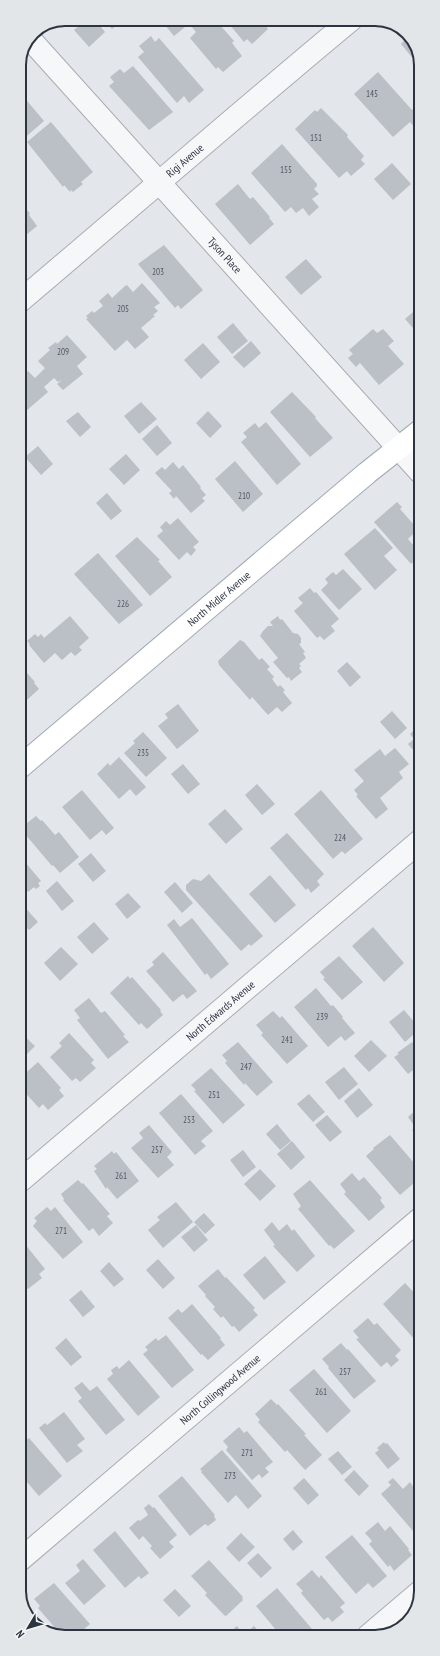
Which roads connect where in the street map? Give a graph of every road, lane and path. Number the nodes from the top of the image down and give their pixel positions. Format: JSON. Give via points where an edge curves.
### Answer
{"nodes":[{"id":1,"x":343,"y":26,"type":"edge"},
{"id":2,"x":33,"y":43,"type":"edge"},
{"id":3,"x":160,"y":184,"type":"junction"},
{"id":4,"x":26,"y":296,"type":"edge"},
{"id":5,"x":414,"y":436,"type":"edge"},
{"id":6,"x":399,"y":449,"type":"junction"},
{"id":7,"x":414,"y":465,"type":"edge"},
{"id":8,"x":26,"y":762,"type":"edge"},
{"id":9,"x":414,"y":846,"type":"edge"},
{"id":10,"x":26,"y":1176,"type":"edge"},
{"id":11,"x":414,"y":1224,"type":"edge"},
{"id":12,"x":26,"y":1555,"type":"edge"},
{"id":13,"x":413,"y":1598,"type":"edge"},
{"id":14,"x":375,"y":1630,"type":"edge"}],
"edges":[{"from":1,"to":3,"type":"street","name":"Rigi Avenue","via":[[275,82]]},
{"from":2,"to":3,"type":"street","name":"Tyson Place"},
{"from":3,"to":4,"type":"street","name":"Rigi Avenue"},
{"from":3,"to":6,"type":"street","name":"Tyson Place"},
{"from":5,"to":6,"type":"main road","name":"North Midler Avenue"},
{"from":6,"to":7,"type":"street","name":"Tyson Place"},
{"from":6,"to":8,"type":"main road","name":"North Midler Avenue","via":[[367,473]]},
{"from":9,"to":10,"type":"street","name":"North Edwards Avenue"},
{"from":11,"to":12,"type":"street","name":"North Collingwood Avenue"},
{"from":13,"to":14,"type":"street"}]}
